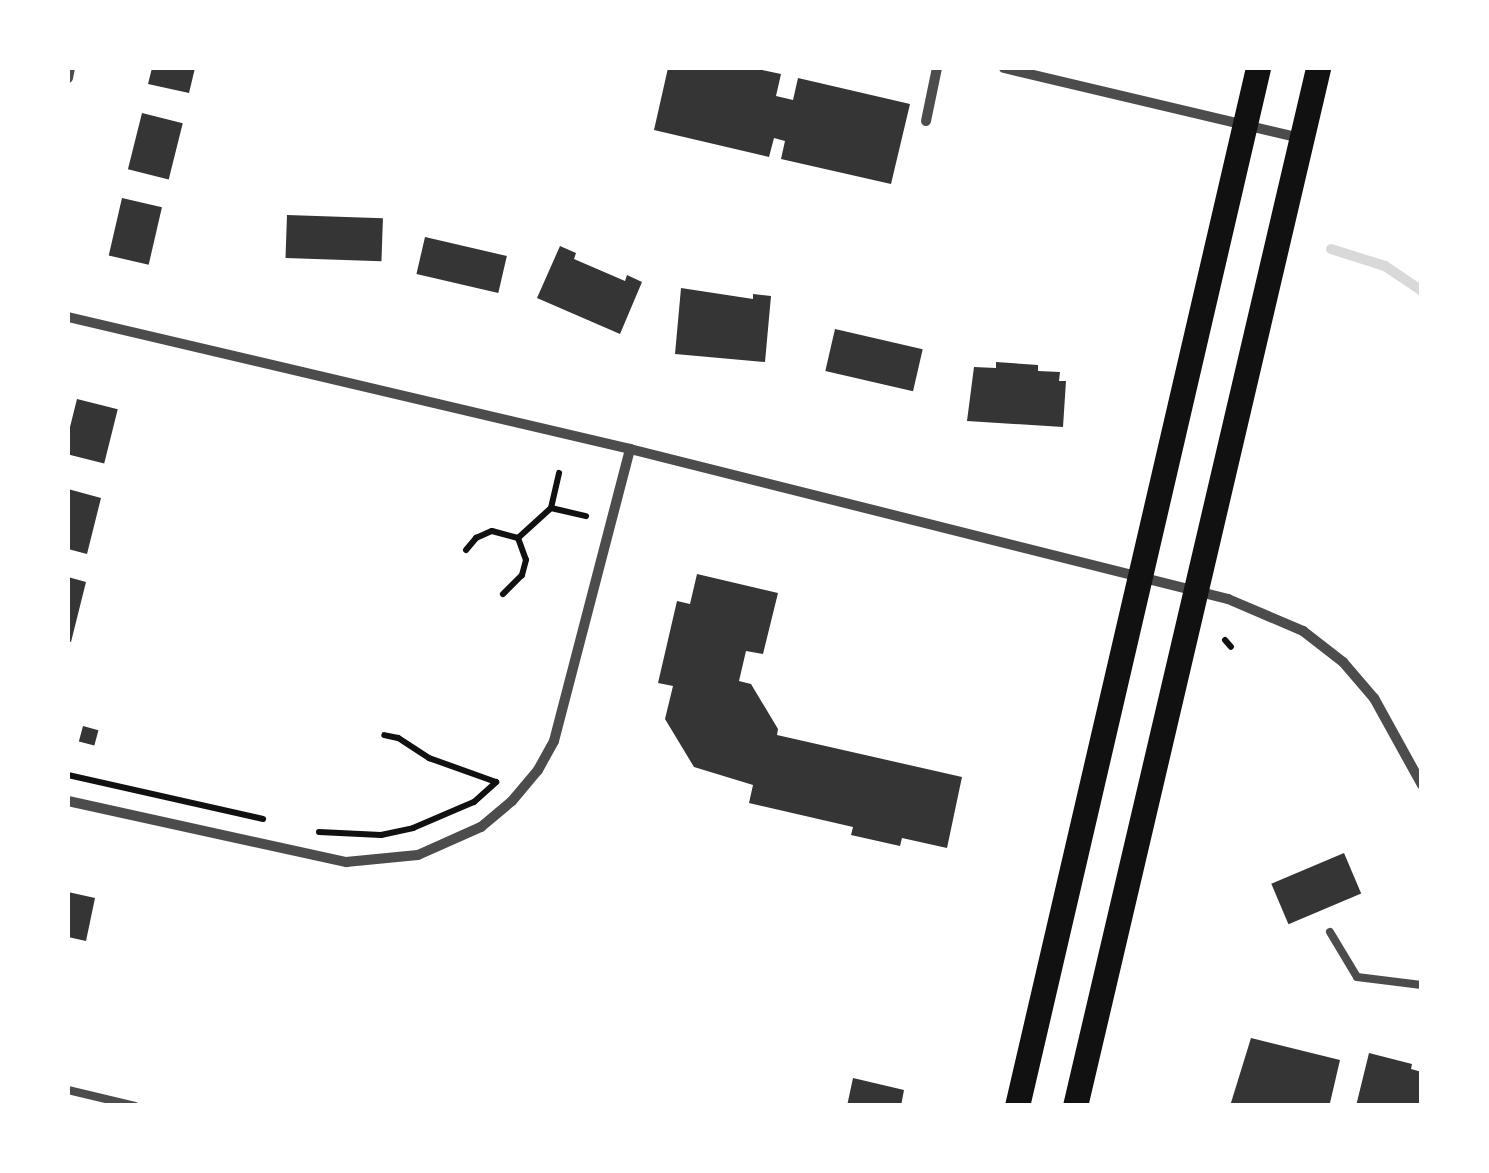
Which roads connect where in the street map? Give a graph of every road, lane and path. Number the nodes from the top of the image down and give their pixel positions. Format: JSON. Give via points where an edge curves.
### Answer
{"nodes":[{"id":1,"x":70,"y":68,"type":"edge"},
{"id":2,"x":936,"y":68,"type":"edge"},
{"id":3,"x":1004,"y":68,"type":"edge"},
{"id":4,"x":1258,"y":68,"type":"edge"},
{"id":5,"x":1318,"y":68,"type":"edge"},
{"id":6,"x":68,"y":78,"type":"edge"},
{"id":7,"x":926,"y":121,"type":"dead end"},
{"id":8,"x":1245,"y":125,"type":"junction"},
{"id":9,"x":1302,"y":138,"type":"junction"},
{"id":10,"x":68,"y":317,"type":"edge"},
{"id":11,"x":630,"y":450,"type":"junction"},
{"id":12,"x":559,"y":473,"type":"dead end"},
{"id":13,"x":551,"y":508,"type":"junction"},
{"id":14,"x":586,"y":516,"type":"dead end"},
{"id":15,"x":518,"y":538,"type":"junction"},
{"id":16,"x":466,"y":550,"type":"dead end"},
{"id":17,"x":1140,"y":575,"type":"junction"},
{"id":18,"x":1196,"y":589,"type":"junction"},
{"id":19,"x":502,"y":594,"type":"dead end"},
{"id":20,"x":384,"y":735,"type":"dead end"},
{"id":21,"x":68,"y":775,"type":"edge"},
{"id":22,"x":1422,"y":785,"type":"edge"},
{"id":23,"x":68,"y":800,"type":"edge"},
{"id":24,"x":266,"y":820,"type":"dead end"},
{"id":25,"x":303,"y":828,"type":"dead end"},
{"id":26,"x":1330,"y":932,"type":"dead end"},
{"id":27,"x":1422,"y":985,"type":"edge"},
{"id":28,"x":68,"y":1090,"type":"edge"},
{"id":29,"x":135,"y":1106,"type":"edge"},
{"id":30,"x":1017,"y":1106,"type":"edge"},
{"id":31,"x":1075,"y":1106,"type":"edge"}],
"edges":[{"from":1,"to":6,"type":"street"},
{"from":2,"to":7,"type":"street"},
{"from":3,"to":8,"type":"street"},
{"from":4,"to":8,"type":"main road"},
{"from":5,"to":9,"type":"main road"},
{"from":8,"to":9,"type":"street"},
{"from":8,"to":17,"type":"main road"},
{"from":9,"to":18,"type":"main road"},
{"from":10,"to":11,"type":"street"},
{"from":11,"to":17,"type":"street"},
{"from":11,"to":23,"type":"street","via":[[554,741],[512,801],[481,827],[418,855],[346,862]]},
{"from":12,"to":13,"type":"path"},
{"from":13,"to":14,"type":"path"},
{"from":13,"to":15,"type":"path"},
{"from":15,"to":16,"type":"path","via":[[492,531]]},
{"from":15,"to":19,"type":"path","via":[[526,560],[522,575]]},
{"from":17,"to":18,"type":"street"},
{"from":17,"to":30,"type":"main road"},
{"from":18,"to":22,"type":"street","via":[[1303,631],[1343,662],[1374,698]]},
{"from":18,"to":31,"type":"main road"},
{"from":20,"to":25,"type":"path","via":[[496,782],[474,802],[413,828],[352,836]]},
{"from":21,"to":24,"type":"path"},
{"from":26,"to":27,"type":"lane","via":[[1357,977]]},
{"from":28,"to":29,"type":"lane"}]}
